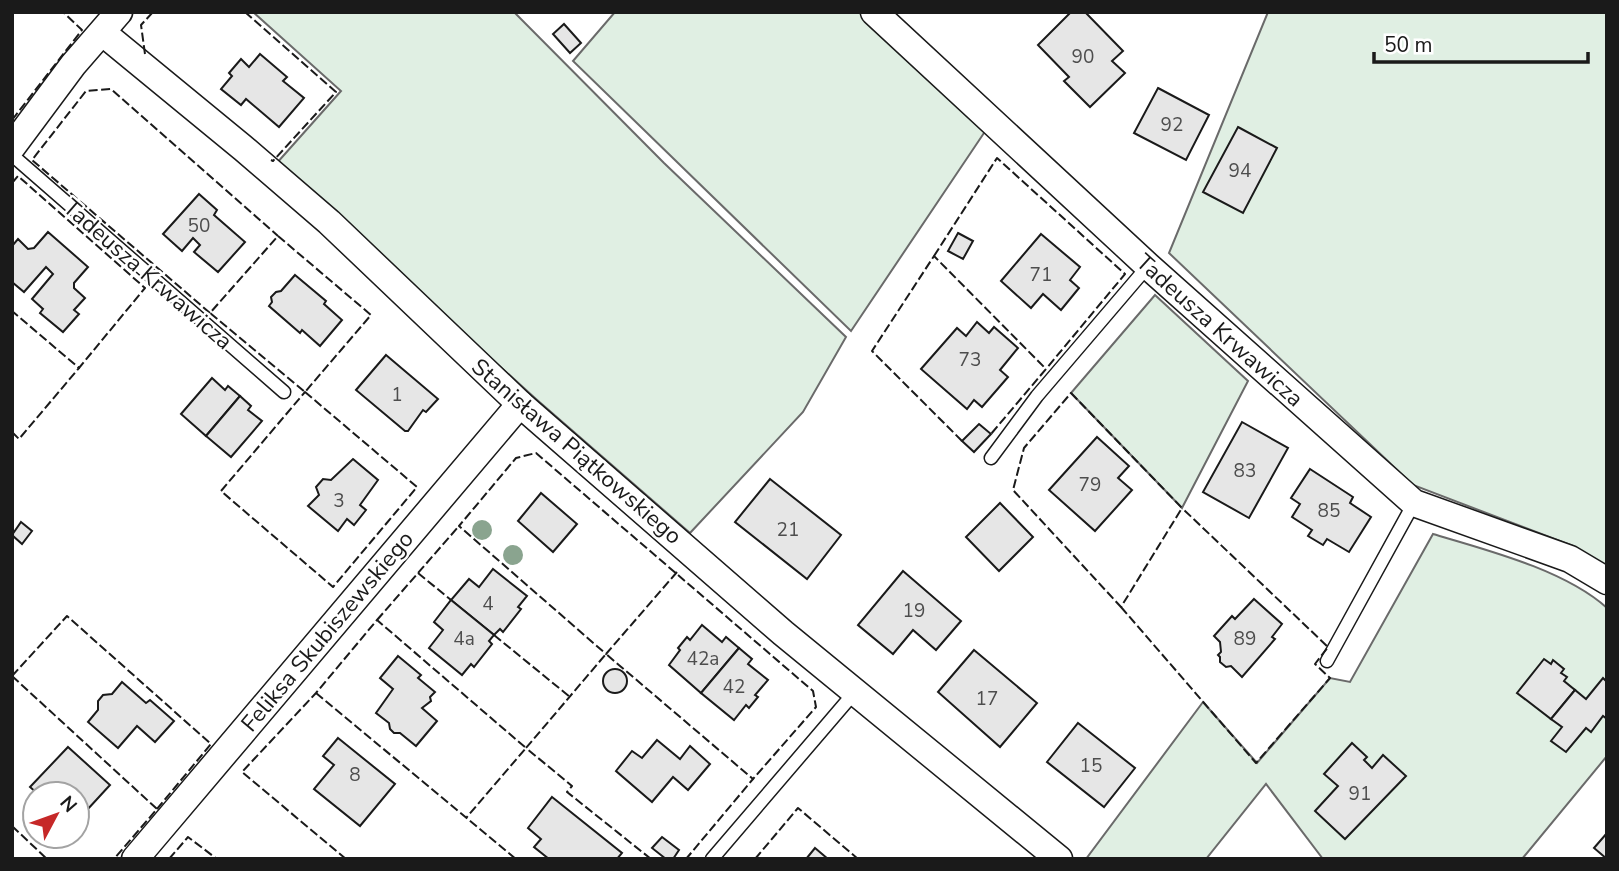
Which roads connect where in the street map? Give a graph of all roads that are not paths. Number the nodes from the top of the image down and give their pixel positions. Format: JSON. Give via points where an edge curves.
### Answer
{"nodes":[{"id":1,"x":120,"y":12,"type":"edge"},
{"id":2,"x":874,"y":12,"type":"edge"},
{"id":3,"x":103,"y":33,"type":"junction"},
{"id":4,"x":12,"y":147,"type":"edge"},
{"id":5,"x":12,"y":155,"type":"edge"},
{"id":6,"x":1148,"y":266,"type":"junction"},
{"id":7,"x":284,"y":392,"type":"dead end"},
{"id":8,"x":520,"y":404,"type":"junction"},
{"id":9,"x":991,"y":458,"type":"dead end"},
{"id":10,"x":1414,"y":503,"type":"junction"},
{"id":11,"x":1607,"y":581,"type":"edge"},
{"id":12,"x":1327,"y":662,"type":"dead end"},
{"id":13,"x":854,"y":693,"type":"junction"},
{"id":14,"x":135,"y":859,"type":"edge"},
{"id":15,"x":712,"y":859,"type":"edge"},
{"id":16,"x":1059,"y":859,"type":"edge"}],
"edges":[{"from":1,"to":3,"type":"street"},
{"from":2,"to":6,"type":"street","name":"Tadeusza Krwawicza"},
{"from":3,"to":4,"type":"street"},
{"from":3,"to":8,"type":"street","name":"Stanisława Piątkowskiego","via":[[329,222]]},
{"from":5,"to":7,"type":"lane","name":"Tadeusza Krwawicza"},
{"from":6,"to":9,"type":"lane","via":[[1037,396]]},
{"from":6,"to":10,"type":"street","name":"Tadeusza Krwawicza"},
{"from":8,"to":13,"type":"street","name":"Stanisława Piątkowskiego"},
{"from":8,"to":14,"type":"street","name":"Feliksa Skubiszewskiego"},
{"from":10,"to":11,"type":"street","name":"Tadeusza Krwawicza","via":[[1570,559]]},
{"from":10,"to":12,"type":"lane"},
{"from":13,"to":15,"type":"lane"},
{"from":13,"to":16,"type":"street","name":"Stanisława Piątkowskiego"}]}
